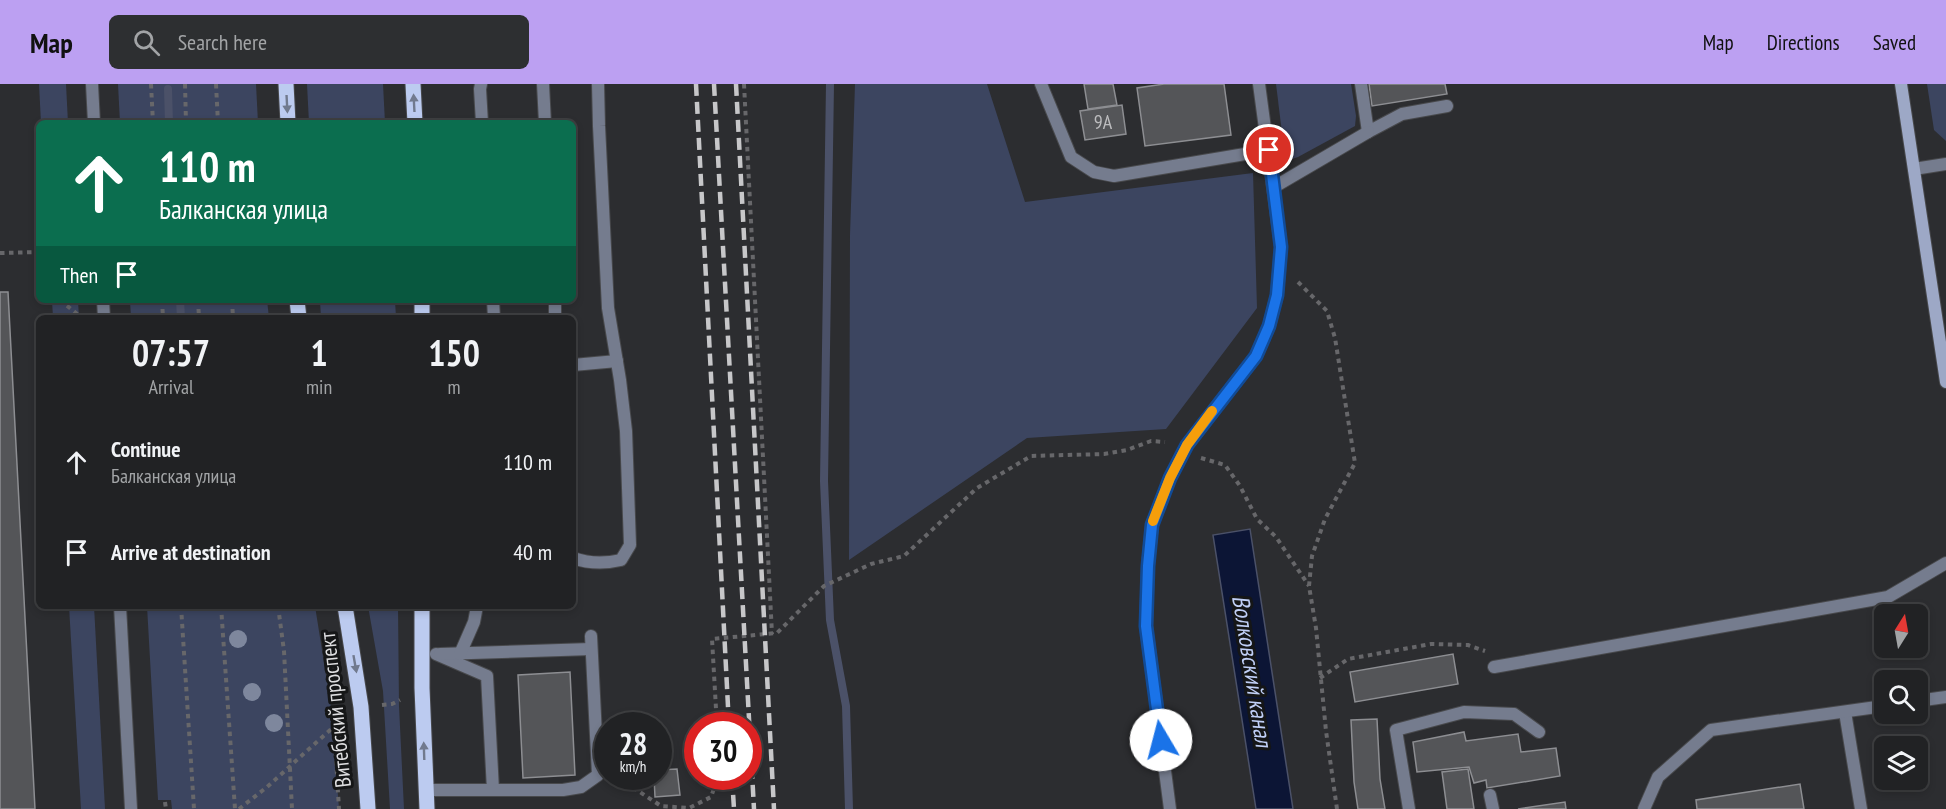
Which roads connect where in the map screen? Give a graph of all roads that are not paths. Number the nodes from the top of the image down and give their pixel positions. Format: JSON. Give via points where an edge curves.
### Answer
{"nodes":[{"id":1,"x":92,"y":84,"type":"edge"},
{"id":2,"x":286,"y":84,"type":"edge"},
{"id":3,"x":413,"y":84,"type":"edge"},
{"id":4,"x":481,"y":84,"type":"edge"},
{"id":5,"x":543,"y":84,"type":"edge"},
{"id":6,"x":598,"y":84,"type":"edge"},
{"id":7,"x":1041,"y":84,"type":"edge"},
{"id":8,"x":1259,"y":84,"type":"edge"},
{"id":9,"x":1361,"y":84,"type":"edge"},
{"id":10,"x":1901,"y":84,"type":"edge"},
{"id":11,"x":1447,"y":106,"type":"dead end"},
{"id":12,"x":94,"y":120,"type":"edge"},
{"id":13,"x":288,"y":120,"type":"edge"},
{"id":14,"x":415,"y":120,"type":"edge"},
{"id":15,"x":482,"y":120,"type":"edge"},
{"id":16,"x":545,"y":120,"type":"edge"},
{"id":17,"x":1368,"y":132,"type":"junction"},
{"id":18,"x":1269,"y":150,"type":"junction"},
{"id":19,"x":1946,"y":164,"type":"edge"},
{"id":20,"x":1914,"y":169,"type":"junction"},
{"id":21,"x":1274,"y":187,"type":"junction"},
{"id":22,"x":617,"y":361,"type":"junction"},
{"id":23,"x":576,"y":365,"type":"edge"},
{"id":24,"x":1946,"y":382,"type":"edge"},
{"id":25,"x":576,"y":559,"type":"edge"},
{"id":26,"x":1946,"y":562,"type":"edge"},
{"id":27,"x":120,"y":609,"type":"edge"},
{"id":28,"x":345,"y":609,"type":"edge"},
{"id":29,"x":422,"y":609,"type":"edge"},
{"id":30,"x":476,"y":609,"type":"edge"},
{"id":31,"x":591,"y":636,"type":"dead end"},
{"id":32,"x":591,"y":649,"type":"junction"},
{"id":33,"x":486,"y":652,"type":"junction"},
{"id":34,"x":429,"y":654,"type":"junction"},
{"id":35,"x":460,"y":654,"type":"junction"},
{"id":36,"x":1494,"y":668,"type":"road end"},
{"id":37,"x":487,"y":676,"type":"junction"},
{"id":38,"x":1946,"y":697,"type":"edge"},
{"id":39,"x":1928,"y":699,"type":"edge"},
{"id":40,"x":1874,"y":708,"type":"edge"},
{"id":41,"x":1845,"y":712,"type":"junction"},
{"id":42,"x":1539,"y":732,"type":"dead end"},
{"id":43,"x":426,"y":790,"type":"junction"},
{"id":44,"x":493,"y":790,"type":"junction"},
{"id":45,"x":1490,"y":795,"type":"dead end"},
{"id":46,"x":131,"y":809,"type":"edge"},
{"id":47,"x":368,"y":809,"type":"edge"},
{"id":48,"x":427,"y":809,"type":"edge"},
{"id":49,"x":1170,"y":809,"type":"edge"},
{"id":50,"x":1409,"y":809,"type":"edge"},
{"id":51,"x":1492,"y":809,"type":"edge"},
{"id":52,"x":1644,"y":809,"type":"edge"},
{"id":53,"x":1861,"y":809,"type":"edge"}],
"edges":[{"from":1,"to":12,"type":"street"},
{"from":2,"to":13,"type":"main road","one_way":true},
{"from":14,"to":3,"type":"main road","one_way":true},
{"from":4,"to":15,"type":"street"},
{"from":5,"to":16,"type":"street"},
{"from":6,"to":22,"type":"street","via":[[608,308]]},
{"from":7,"to":18,"type":"street","via":[[1071,157],[1094,172],[1114,176]]},
{"from":8,"to":18,"type":"street"},
{"from":9,"to":17,"type":"street"},
{"from":10,"to":20,"type":"street"},
{"from":11,"to":17,"type":"street","via":[[1402,114]]},
{"from":17,"to":21,"type":"street"},
{"from":18,"to":21,"type":"street"},
{"from":19,"to":20,"type":"street"},
{"from":20,"to":24,"type":"street"},
{"from":21,"to":49,"type":"street","via":[[1281,247],[1277,295],[1269,326],[1256,356],[1185,448],[1152,525],[1146,626]]},
{"from":22,"to":23,"type":"street"},
{"from":22,"to":25,"type":"street","via":[[626,431],[630,545],[621,560],[586,563]]},
{"from":26,"to":36,"type":"street","via":[[1888,597]]},
{"from":27,"to":46,"type":"street"},
{"from":28,"to":47,"type":"main road","name":"Витебский проспект","one_way":true,"via":[[361,707]]},
{"from":29,"to":34,"type":"main road"},
{"from":30,"to":35,"type":"street"},
{"from":31,"to":32,"type":"street"},
{"from":32,"to":33,"type":"street"},
{"from":32,"to":44,"type":"street","via":[[598,775],[581,787],[563,790]]},
{"from":33,"to":35,"type":"street"},
{"from":33,"to":37,"type":"street"},
{"from":34,"to":35,"type":"street"},
{"from":34,"to":37,"type":"street"},
{"from":43,"to":34,"type":"main road","one_way":true},
{"from":37,"to":44,"type":"street"},
{"from":38,"to":39,"type":"street"},
{"from":40,"to":41,"type":"street"},
{"from":41,"to":52,"type":"street","via":[[1711,730],[1658,777]]},
{"from":41,"to":53,"type":"street"},
{"from":42,"to":50,"type":"street","via":[[1514,714],[1464,712],[1396,730]]},
{"from":43,"to":44,"type":"street"},
{"from":43,"to":48,"type":"main road"},
{"from":45,"to":51,"type":"street"}]}
